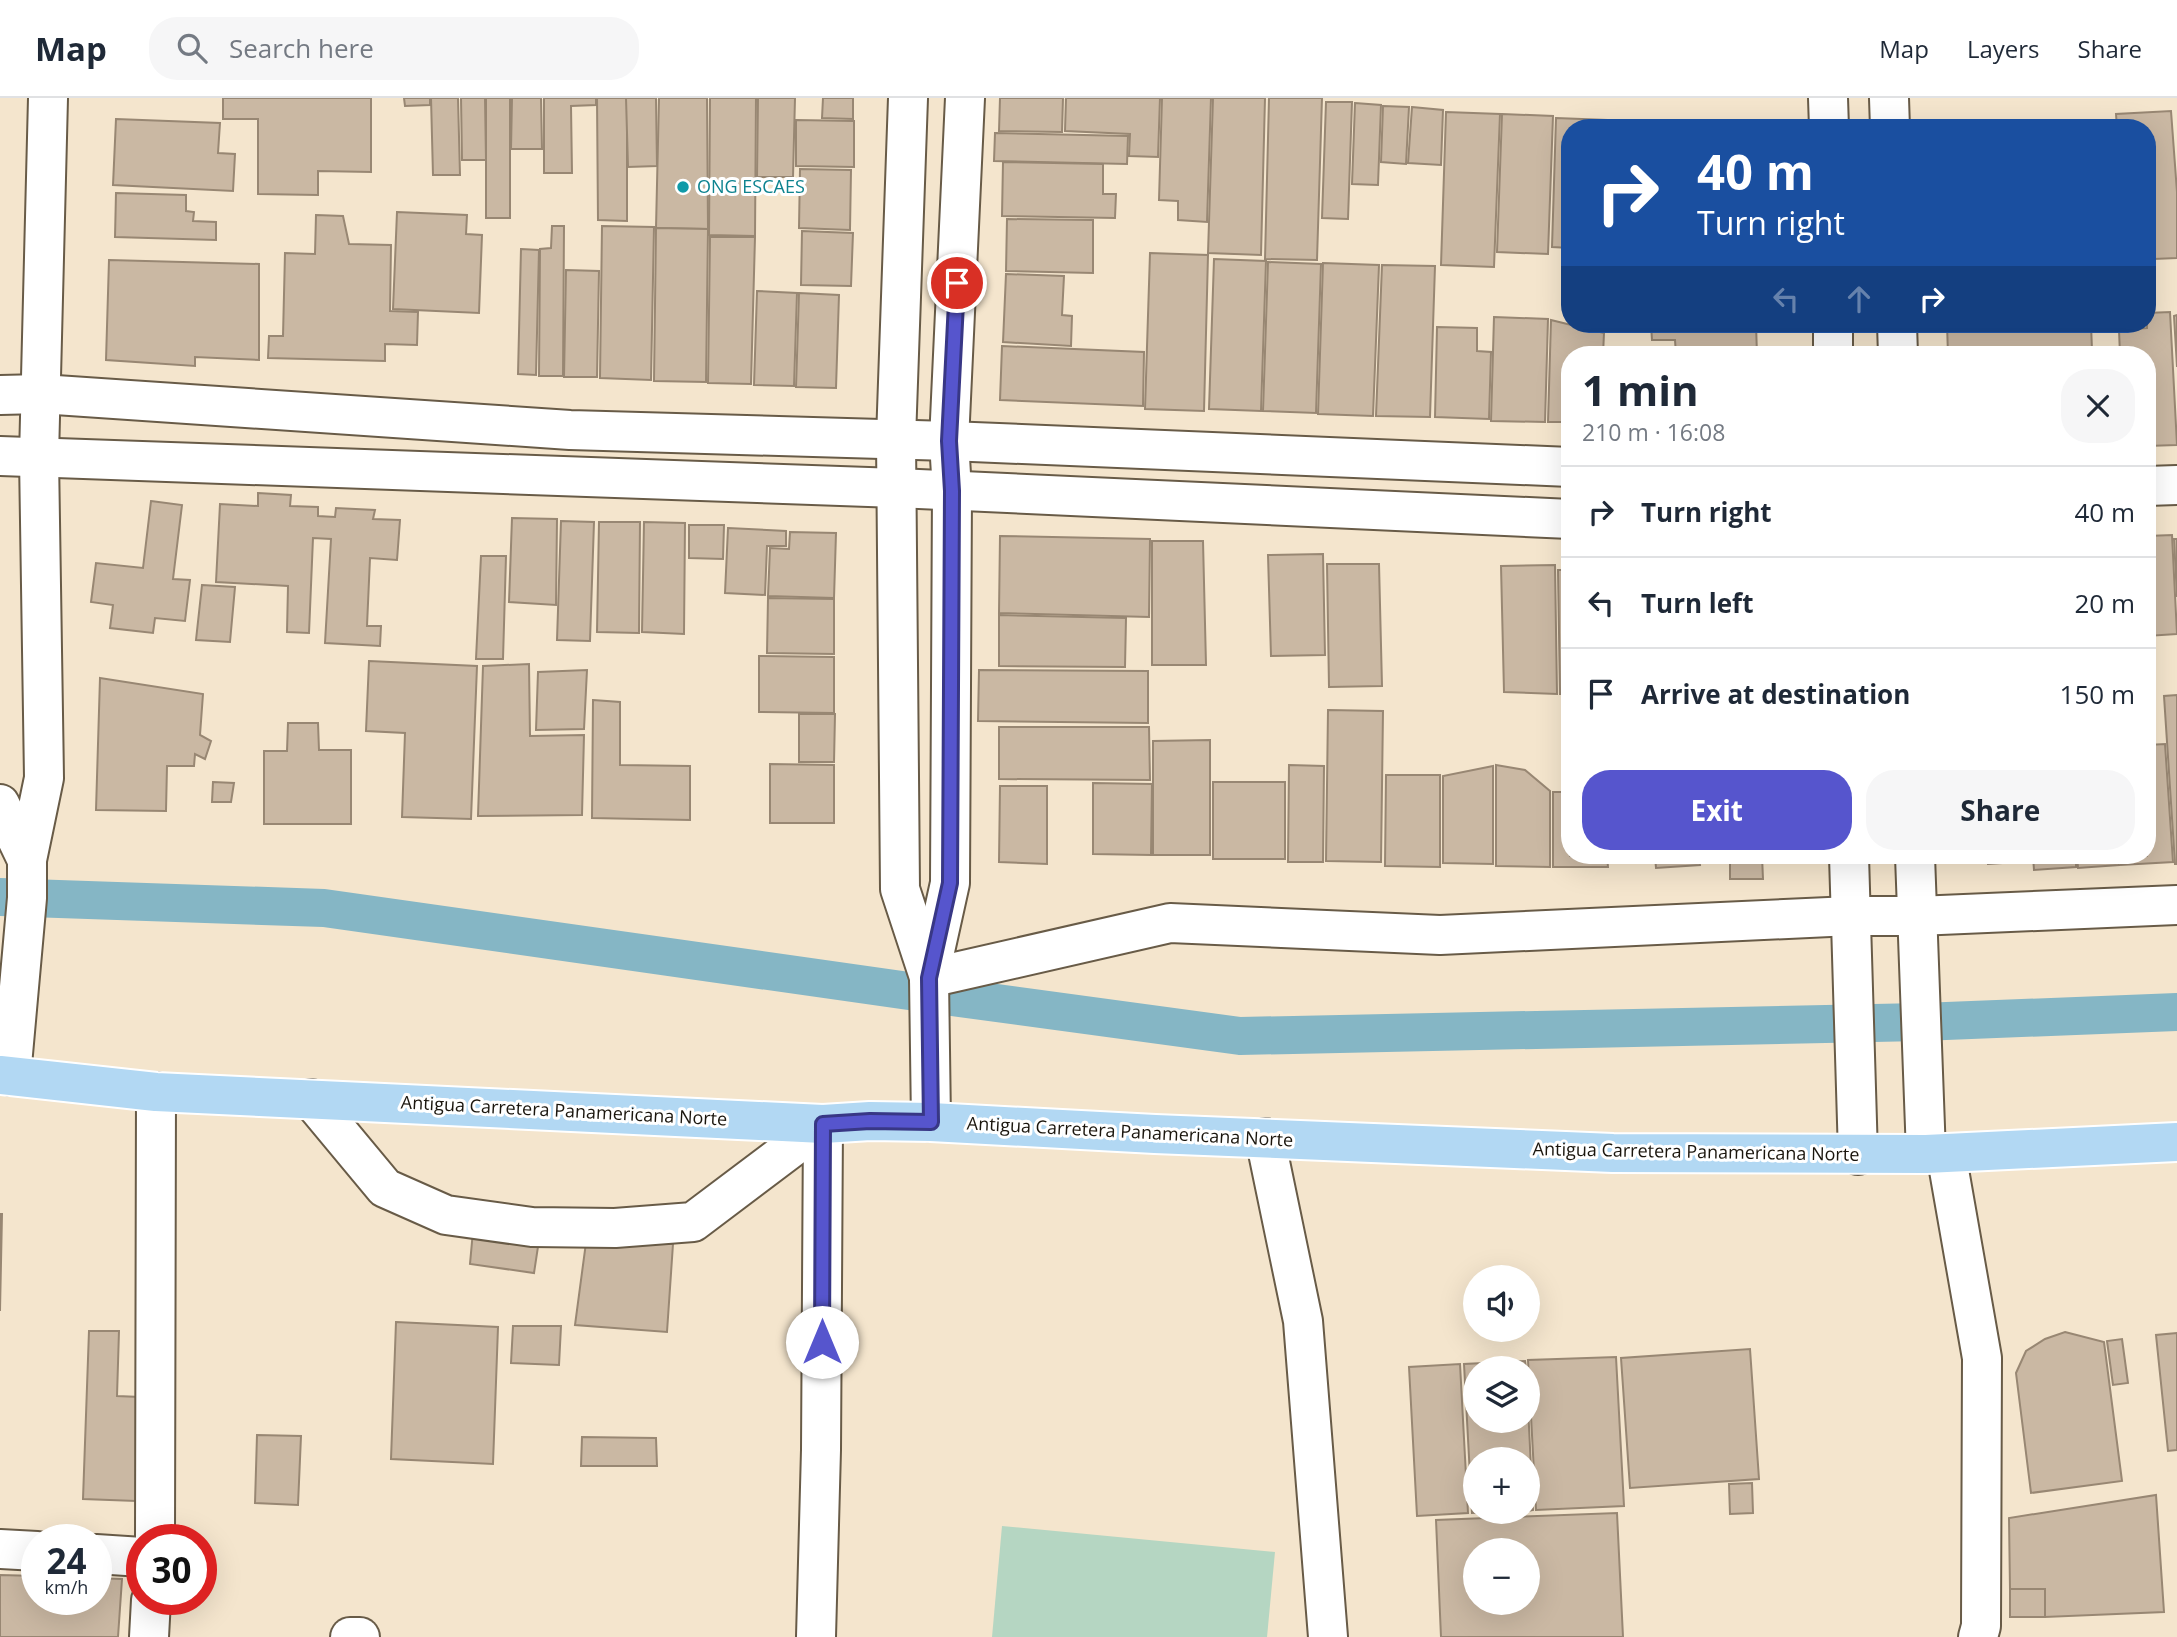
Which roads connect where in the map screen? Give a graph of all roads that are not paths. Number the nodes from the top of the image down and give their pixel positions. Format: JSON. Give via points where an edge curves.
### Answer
{"nodes":[{"id":1,"x":48,"y":98,"type":"edge"},
{"id":2,"x":908,"y":98,"type":"edge"},
{"id":3,"x":965,"y":98,"type":"edge"},
{"id":4,"x":1828,"y":98,"type":"edge"},
{"id":5,"x":1889,"y":98,"type":"edge"},
{"id":6,"x":1829,"y":119,"type":"edge"},
{"id":7,"x":1890,"y":119,"type":"edge"},
{"id":8,"x":41,"y":394,"type":"junction"},
{"id":9,"x":0,"y":395,"type":"edge"},
{"id":10,"x":896,"y":439,"type":"junction"},
{"id":11,"x":949,"y":441,"type":"junction"},
{"id":12,"x":0,"y":456,"type":"edge"},
{"id":13,"x":39,"y":457,"type":"junction"},
{"id":14,"x":1381,"y":460,"type":"junction"},
{"id":15,"x":1561,"y":467,"type":"edge"},
{"id":16,"x":2177,"y":485,"type":"edge"},
{"id":17,"x":2156,"y":486,"type":"edge"},
{"id":18,"x":897,"y":488,"type":"junction"},
{"id":19,"x":952,"y":491,"type":"junction"},
{"id":20,"x":1378,"y":509,"type":"junction"},
{"id":21,"x":1561,"y":519,"type":"edge"},
{"id":22,"x":0,"y":804,"type":"edge"},
{"id":23,"x":27,"y":860,"type":"junction"},
{"id":24,"x":1849,"y":864,"type":"edge"},
{"id":25,"x":1915,"y":864,"type":"edge"},
{"id":26,"x":2177,"y":905,"type":"edge"},
{"id":27,"x":1851,"y":915,"type":"junction"},
{"id":28,"x":1917,"y":916,"type":"junction"},
{"id":29,"x":929,"y":978,"type":"junction"},
{"id":30,"x":6,"y":1076,"type":"edge"},
{"id":31,"x":156,"y":1091,"type":"junction"},
{"id":32,"x":311,"y":1099,"type":"junction"},
{"id":33,"x":931,"y":1122,"type":"junction"},
{"id":34,"x":823,"y":1124,"type":"junction"},
{"id":35,"x":1265,"y":1138,"type":"junction"},
{"id":36,"x":2177,"y":1142,"type":"edge"},
{"id":37,"x":1936,"y":1153,"type":"junction"},
{"id":38,"x":1858,"y":1155,"type":"junction"},
{"id":39,"x":155,"y":1524,"type":"edge"},
{"id":40,"x":0,"y":1549,"type":"edge"},
{"id":41,"x":21,"y":1550,"type":"edge"},
{"id":42,"x":150,"y":1615,"type":"edge"},
{"id":43,"x":149,"y":1637,"type":"edge"},
{"id":44,"x":350,"y":1637,"type":"edge"},
{"id":45,"x":360,"y":1637,"type":"edge"},
{"id":46,"x":816,"y":1637,"type":"edge"},
{"id":47,"x":1328,"y":1637,"type":"edge"},
{"id":48,"x":1979,"y":1637,"type":"edge"}],
"edges":[{"from":1,"to":8,"type":"street"},
{"from":2,"to":10,"type":"street"},
{"from":3,"to":11,"type":"street"},
{"from":4,"to":6,"type":"street"},
{"from":5,"to":7,"type":"street"},
{"from":8,"to":9,"type":"street"},
{"from":8,"to":10,"type":"street","via":[[570,430]]},
{"from":8,"to":13,"type":"street"},
{"from":10,"to":11,"type":"street"},
{"from":10,"to":18,"type":"street"},
{"from":11,"to":14,"type":"street"},
{"from":11,"to":19,"type":"street"},
{"from":12,"to":13,"type":"street"},
{"from":13,"to":18,"type":"street"},
{"from":13,"to":23,"type":"street","via":[[44,778]]},
{"from":14,"to":15,"type":"street"},
{"from":14,"to":20,"type":"street"},
{"from":16,"to":17,"type":"street"},
{"from":18,"to":19,"type":"street"},
{"from":18,"to":29,"type":"street","via":[[900,889]]},
{"from":19,"to":20,"type":"street"},
{"from":19,"to":29,"type":"street","via":[[950,883]]},
{"from":20,"to":21,"type":"street"},
{"from":22,"to":23,"type":"street"},
{"from":23,"to":30,"type":"street","via":[[27,898]]},
{"from":24,"to":27,"type":"street"},
{"from":25,"to":28,"type":"street"},
{"from":26,"to":28,"type":"street"},
{"from":27,"to":28,"type":"street"},
{"from":27,"to":29,"type":"street","via":[[1440,935],[1170,923]]},
{"from":27,"to":38,"type":"street"},
{"from":28,"to":37,"type":"street"},
{"from":29,"to":33,"type":"street"},
{"from":30,"to":31,"type":"main road","name":"Antigua Carretera Panamericana Norte"},
{"from":31,"to":32,"type":"main road","name":"Antigua Carretera Panamericana Norte"},
{"from":31,"to":39,"type":"street"},
{"from":32,"to":34,"type":"main road","name":"Antigua Carretera Panamericana Norte"},
{"from":32,"to":34,"type":"street","via":[[385,1188],[446,1214],[532,1227],[615,1228],[693,1222]]},
{"from":33,"to":34,"type":"main road","name":"Antigua Carretera Panamericana Norte"},
{"from":33,"to":35,"type":"main road","name":"Antigua Carretera Panamericana Norte"},
{"from":34,"to":46,"type":"street"},
{"from":35,"to":38,"type":"main road","name":"Antigua Carretera Panamericana Norte","via":[[1613,1153]]},
{"from":35,"to":47,"type":"street","via":[[1303,1321]]},
{"from":36,"to":37,"type":"main road","name":"Antigua Carretera Panamericana Norte"},
{"from":37,"to":38,"type":"main road","name":"Antigua Carretera Panamericana Norte"},
{"from":37,"to":48,"type":"street","via":[[1982,1359]]},
{"from":40,"to":41,"type":"street"},
{"from":42,"to":43,"type":"street"},
{"from":44,"to":45,"type":"street"}]}
